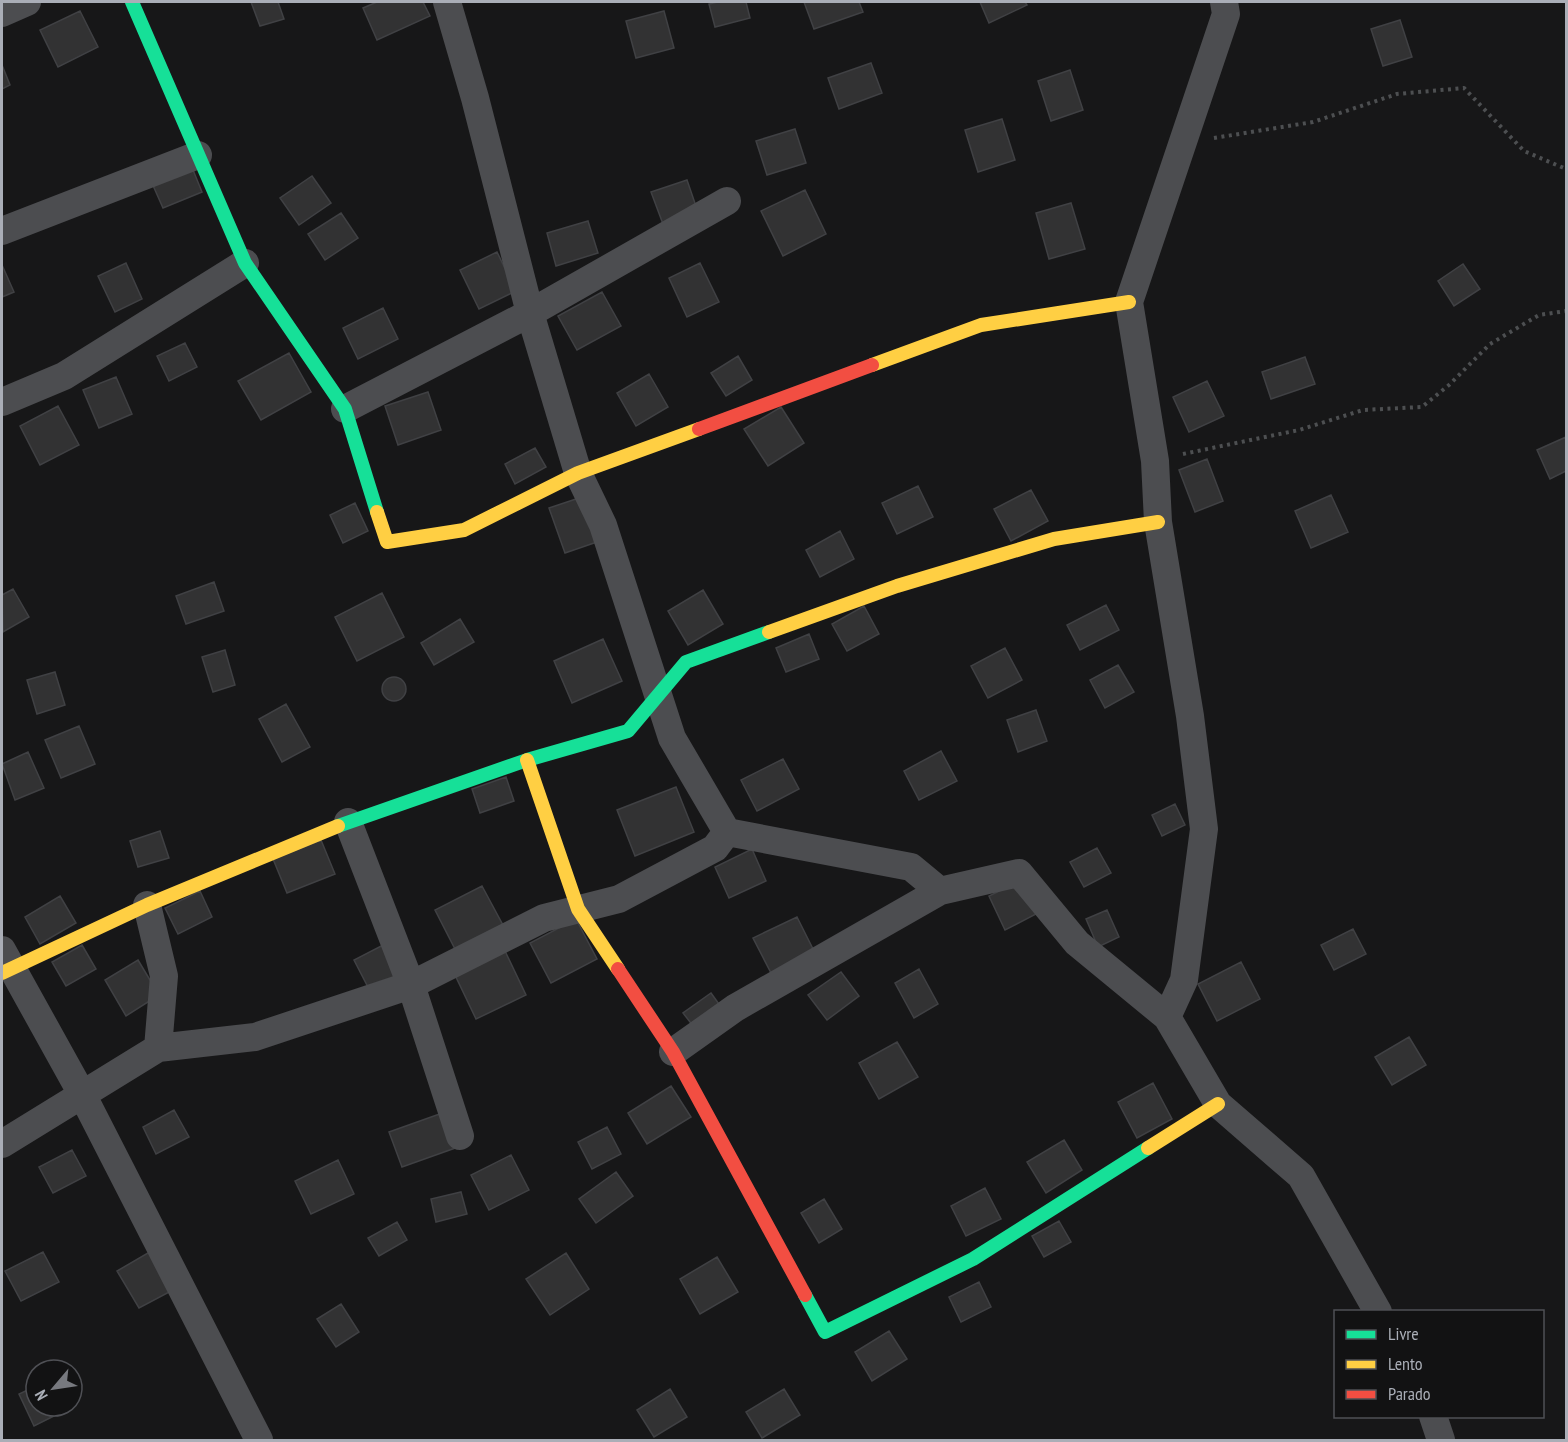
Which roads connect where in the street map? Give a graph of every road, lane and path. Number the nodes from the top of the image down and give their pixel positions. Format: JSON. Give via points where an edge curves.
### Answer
{"nodes":[{"id":1,"x":27,"y":2,"type":"edge"},
{"id":2,"x":132,"y":2,"type":"edge"},
{"id":3,"x":447,"y":2,"type":"edge"},
{"id":4,"x":1224,"y":2,"type":"edge"},
{"id":5,"x":2,"y":13,"type":"edge"},
{"id":6,"x":1182,"y":143,"type":"junction"},
{"id":7,"x":198,"y":155,"type":"junction"},
{"id":8,"x":1566,"y":169,"type":"edge"},
{"id":9,"x":727,"y":201,"type":"dead end"},
{"id":10,"x":2,"y":231,"type":"edge"},
{"id":11,"x":245,"y":263,"type":"junction"},
{"id":12,"x":1129,"y":302,"type":"junction"},
{"id":13,"x":1566,"y":311,"type":"edge"},
{"id":14,"x":530,"y":313,"type":"junction"},
{"id":15,"x":2,"y":402,"type":"edge"},
{"id":16,"x":345,"y":409,"type":"junction"},
{"id":17,"x":1155,"y":461,"type":"junction"},
{"id":18,"x":578,"y":473,"type":"junction"},
{"id":19,"x":1158,"y":522,"type":"junction"},
{"id":20,"x":657,"y":694,"type":"junction"},
{"id":21,"x":527,"y":760,"type":"junction"},
{"id":22,"x":348,"y":822,"type":"junction"},
{"id":23,"x":728,"y":832,"type":"junction"},
{"id":24,"x":940,"y":891,"type":"junction"},
{"id":25,"x":147,"y":905,"type":"junction"},
{"id":26,"x":578,"y":909,"type":"junction"},
{"id":27,"x":5,"y":964,"type":"edge"},
{"id":28,"x":411,"y":986,"type":"junction"},
{"id":29,"x":1167,"y":1017,"type":"junction"},
{"id":30,"x":158,"y":1048,"type":"junction"},
{"id":31,"x":673,"y":1052,"type":"junction"},
{"id":32,"x":83,"y":1096,"type":"junction"},
{"id":33,"x":1218,"y":1104,"type":"junction"},
{"id":34,"x":460,"y":1136,"type":"dead end"},
{"id":35,"x":2,"y":1144,"type":"edge"},
{"id":36,"x":1377,"y":1310,"type":"edge"},
{"id":37,"x":1434,"y":1418,"type":"edge"},
{"id":38,"x":259,"y":1440,"type":"edge"},
{"id":39,"x":1441,"y":1440,"type":"edge"}],
"edges":[{"from":1,"to":5,"type":"street"},
{"from":2,"to":7,"type":"street"},
{"from":3,"to":14,"type":"street"},
{"from":4,"to":6,"type":"street","via":[[1226,14]]},
{"from":6,"to":8,"type":"path","via":[[1313,122],[1397,94],[1464,87],[1524,151]]},
{"from":6,"to":12,"type":"street"},
{"from":7,"to":10,"type":"street"},
{"from":7,"to":11,"type":"street"},
{"from":9,"to":14,"type":"street"},
{"from":11,"to":15,"type":"street","via":[[64,376]]},
{"from":11,"to":16,"type":"street"},
{"from":12,"to":17,"type":"street"},
{"from":12,"to":18,"type":"street","via":[[981,325]]},
{"from":13,"to":17,"type":"path","via":[[1539,315],[1490,344],[1422,406],[1363,410],[1299,430]]},
{"from":14,"to":16,"type":"street"},
{"from":14,"to":18,"type":"street"},
{"from":16,"to":18,"type":"street","via":[[387,542],[464,530]]},
{"from":17,"to":19,"type":"street"},
{"from":18,"to":20,"type":"street","via":[[603,525]]},
{"from":19,"to":20,"type":"street","via":[[1054,540],[897,586],[686,662]]},
{"from":19,"to":29,"type":"street","via":[[1204,829],[1184,980]]},
{"from":20,"to":21,"type":"street","via":[[628,731]]},
{"from":20,"to":23,"type":"street","via":[[672,738]]},
{"from":21,"to":22,"type":"street"},
{"from":21,"to":26,"type":"street"},
{"from":22,"to":25,"type":"street"},
{"from":22,"to":28,"type":"street"},
{"from":23,"to":24,"type":"street","via":[[911,867]]},
{"from":23,"to":26,"type":"street","via":[[715,848],[619,898]]},
{"from":24,"to":29,"type":"street","via":[[1019,873],[1077,943]]},
{"from":24,"to":31,"type":"street","via":[[735,1008]]},
{"from":25,"to":27,"type":"street"},
{"from":25,"to":30,"type":"street","via":[[164,976]]},
{"from":26,"to":28,"type":"street","via":[[544,918]]},
{"from":26,"to":31,"type":"street"},
{"from":27,"to":32,"type":"street"},
{"from":28,"to":30,"type":"street","via":[[255,1036]]},
{"from":28,"to":34,"type":"street"},
{"from":29,"to":33,"type":"street"},
{"from":30,"to":32,"type":"street"},
{"from":31,"to":33,"type":"street","via":[[825,1332],[973,1259]]},
{"from":32,"to":35,"type":"street"},
{"from":32,"to":38,"type":"street"},
{"from":33,"to":36,"type":"street","via":[[1301,1176]]},
{"from":37,"to":39,"type":"street"}]}
